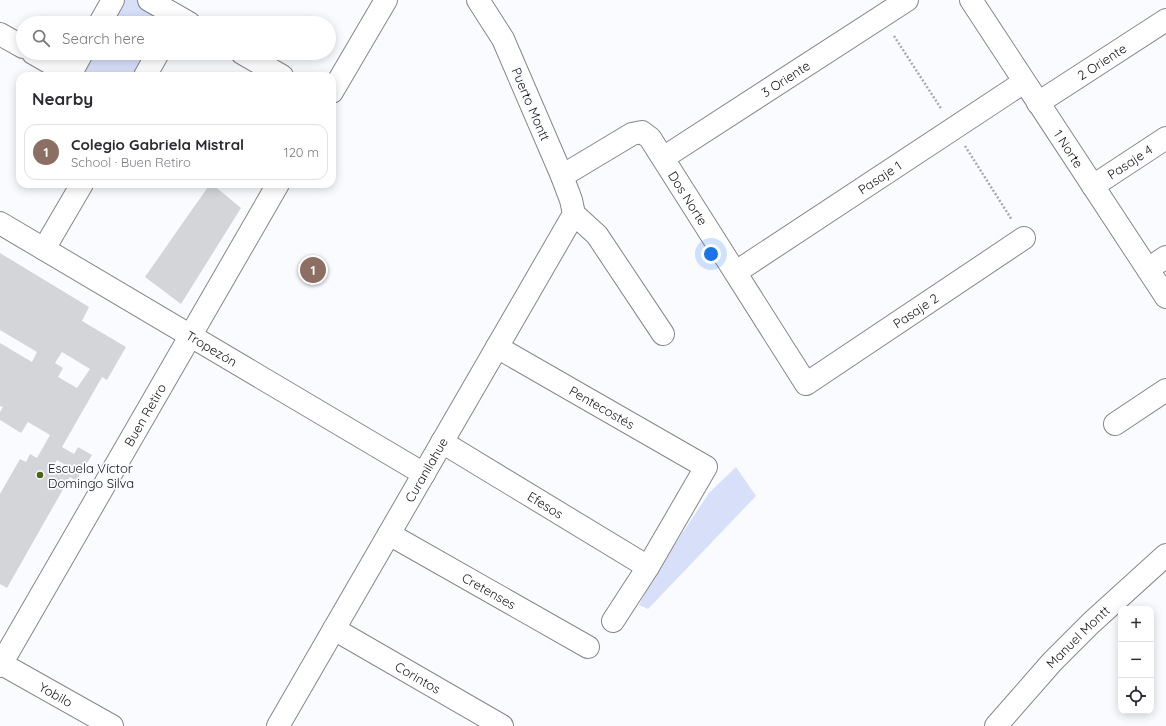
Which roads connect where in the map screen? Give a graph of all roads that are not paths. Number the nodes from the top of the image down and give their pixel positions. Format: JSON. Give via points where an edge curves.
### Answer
{"nodes":[{"id":1,"x":113,"y":0,"type":"edge"},
{"id":2,"x":149,"y":0,"type":"edge"},
{"id":3,"x":386,"y":0,"type":"edge"},
{"id":4,"x":478,"y":0,"type":"edge"},
{"id":5,"x":907,"y":0,"type":"edge"},
{"id":6,"x":970,"y":0,"type":"edge"},
{"id":7,"x":104,"y":16,"type":"edge"},
{"id":8,"x":173,"y":16,"type":"edge"},
{"id":9,"x":1166,"y":20,"type":"edge"},
{"id":10,"x":0,"y":34,"type":"edge"},
{"id":11,"x":16,"y":43,"type":"edge"},
{"id":12,"x":45,"y":60,"type":"edge"},
{"id":13,"x":78,"y":60,"type":"edge"},
{"id":14,"x":154,"y":60,"type":"edge"},
{"id":15,"x":254,"y":60,"type":"edge"},
{"id":16,"x":66,"y":72,"type":"edge"},
{"id":17,"x":72,"y":72,"type":"edge"},
{"id":18,"x":147,"y":72,"type":"edge"},
{"id":19,"x":275,"y":72,"type":"edge"},
{"id":20,"x":1024,"y":82,"type":"junction"},
{"id":21,"x":336,"y":85,"type":"edge"},
{"id":22,"x":1038,"y":103,"type":"junction"},
{"id":23,"x":1166,"y":138,"type":"edge"},
{"id":24,"x":664,"y":158,"type":"junction"},
{"id":25,"x":562,"y":176,"type":"junction"},
{"id":26,"x":1093,"y":186,"type":"junction"},
{"id":27,"x":80,"y":188,"type":"edge"},
{"id":28,"x":276,"y":188,"type":"edge"},
{"id":29,"x":574,"y":214,"type":"junction"},
{"id":30,"x":0,"y":223,"type":"edge"},
{"id":31,"x":1024,"y":238,"type":"dead end"},
{"id":32,"x":44,"y":249,"type":"junction"},
{"id":33,"x":1166,"y":257,"type":"edge"},
{"id":34,"x":1148,"y":269,"type":"junction"},
{"id":35,"x":736,"y":272,"type":"junction"},
{"id":36,"x":1166,"y":297,"type":"edge"},
{"id":37,"x":663,"y":334,"type":"dead end"},
{"id":38,"x":190,"y":336,"type":"junction"},
{"id":39,"x":497,"y":347,"type":"junction"},
{"id":40,"x":806,"y":384,"type":"joint"},
{"id":41,"x":1166,"y":390,"type":"edge"},
{"id":42,"x":1115,"y":424,"type":"dead end"},
{"id":43,"x":442,"y":442,"type":"junction"},
{"id":44,"x":424,"y":474,"type":"junction"},
{"id":45,"x":389,"y":534,"type":"junction"},
{"id":46,"x":1163,"y":564,"type":"edge"},
{"id":47,"x":648,"y":567,"type":"junction"},
{"id":48,"x":613,"y":621,"type":"dead end"},
{"id":49,"x":334,"y":629,"type":"junction"},
{"id":50,"x":588,"y":647,"type":"dead end"},
{"id":51,"x":0,"y":664,"type":"edge"},
{"id":52,"x":112,"y":726,"type":"edge"},
{"id":53,"x":278,"y":726,"type":"edge"},
{"id":54,"x":502,"y":726,"type":"edge"},
{"id":55,"x":996,"y":726,"type":"edge"}],
"edges":[{"from":1,"to":7,"type":"street"},
{"from":2,"to":8,"type":"street"},
{"from":3,"to":21,"type":"street"},
{"from":4,"to":25,"type":"street","name":"Puerto Montt","via":[[504,39]]},
{"from":5,"to":24,"type":"street","name":"3 Oriente"},
{"from":6,"to":20,"type":"street","name":"1 Norte"},
{"from":9,"to":22,"type":"street","name":"2 Oriente"},
{"from":10,"to":11,"type":"street"},
{"from":12,"to":16,"type":"street"},
{"from":13,"to":17,"type":"street"},
{"from":14,"to":18,"type":"street"},
{"from":15,"to":19,"type":"street"},
{"from":20,"to":22,"type":"street","name":"1 Norte"},
{"from":20,"to":35,"type":"street","name":"Pasaje 1"},
{"from":22,"to":26,"type":"street","name":"1 Norte"},
{"from":23,"to":26,"type":"street","name":"Pasaje 4"},
{"from":24,"to":25,"type":"street","name":"Dos Norte","via":[[650,138],[642,132],[632,134]]},
{"from":24,"to":35,"type":"street","name":"Dos Norte"},
{"from":25,"to":29,"type":"street","name":"Puerto Montt"},
{"from":26,"to":34,"type":"street","name":"1 Norte"},
{"from":27,"to":32,"type":"street"},
{"from":28,"to":38,"type":"street","name":"Buen Retiro"},
{"from":29,"to":37,"type":"street","via":[[597,235]]},
{"from":29,"to":39,"type":"street","name":"Curanilahue"},
{"from":30,"to":32,"type":"street","name":"Tropezón"},
{"from":31,"to":40,"type":"street","name":"Pasaje 2"},
{"from":32,"to":38,"type":"street","name":"Tropezón"},
{"from":33,"to":34,"type":"street"},
{"from":34,"to":36,"type":"street","name":"1 Norte"},
{"from":35,"to":40,"type":"street","name":"Dos Norte"},
{"from":38,"to":44,"type":"street","name":"Tropezón"},
{"from":38,"to":51,"type":"street","name":"Buen Retiro"},
{"from":39,"to":43,"type":"street","name":"Curanilahue"},
{"from":39,"to":47,"type":"street","name":"Pentecostés","via":[[706,467]]},
{"from":41,"to":42,"type":"street"},
{"from":43,"to":44,"type":"street","name":"Curanilahue"},
{"from":43,"to":47,"type":"street","name":"Efesos"},
{"from":44,"to":45,"type":"street","name":"Curanilahue"},
{"from":45,"to":49,"type":"street","name":"Curanilahue"},
{"from":45,"to":50,"type":"street","name":"Cretenses"},
{"from":46,"to":55,"type":"street","name":"Manuel Montt","via":[[1091,623]]},
{"from":47,"to":48,"type":"street"},
{"from":49,"to":53,"type":"street","name":"Curanilahue"},
{"from":49,"to":54,"type":"street","name":"Corintos"},
{"from":51,"to":52,"type":"street","name":"Yobilo"}]}
